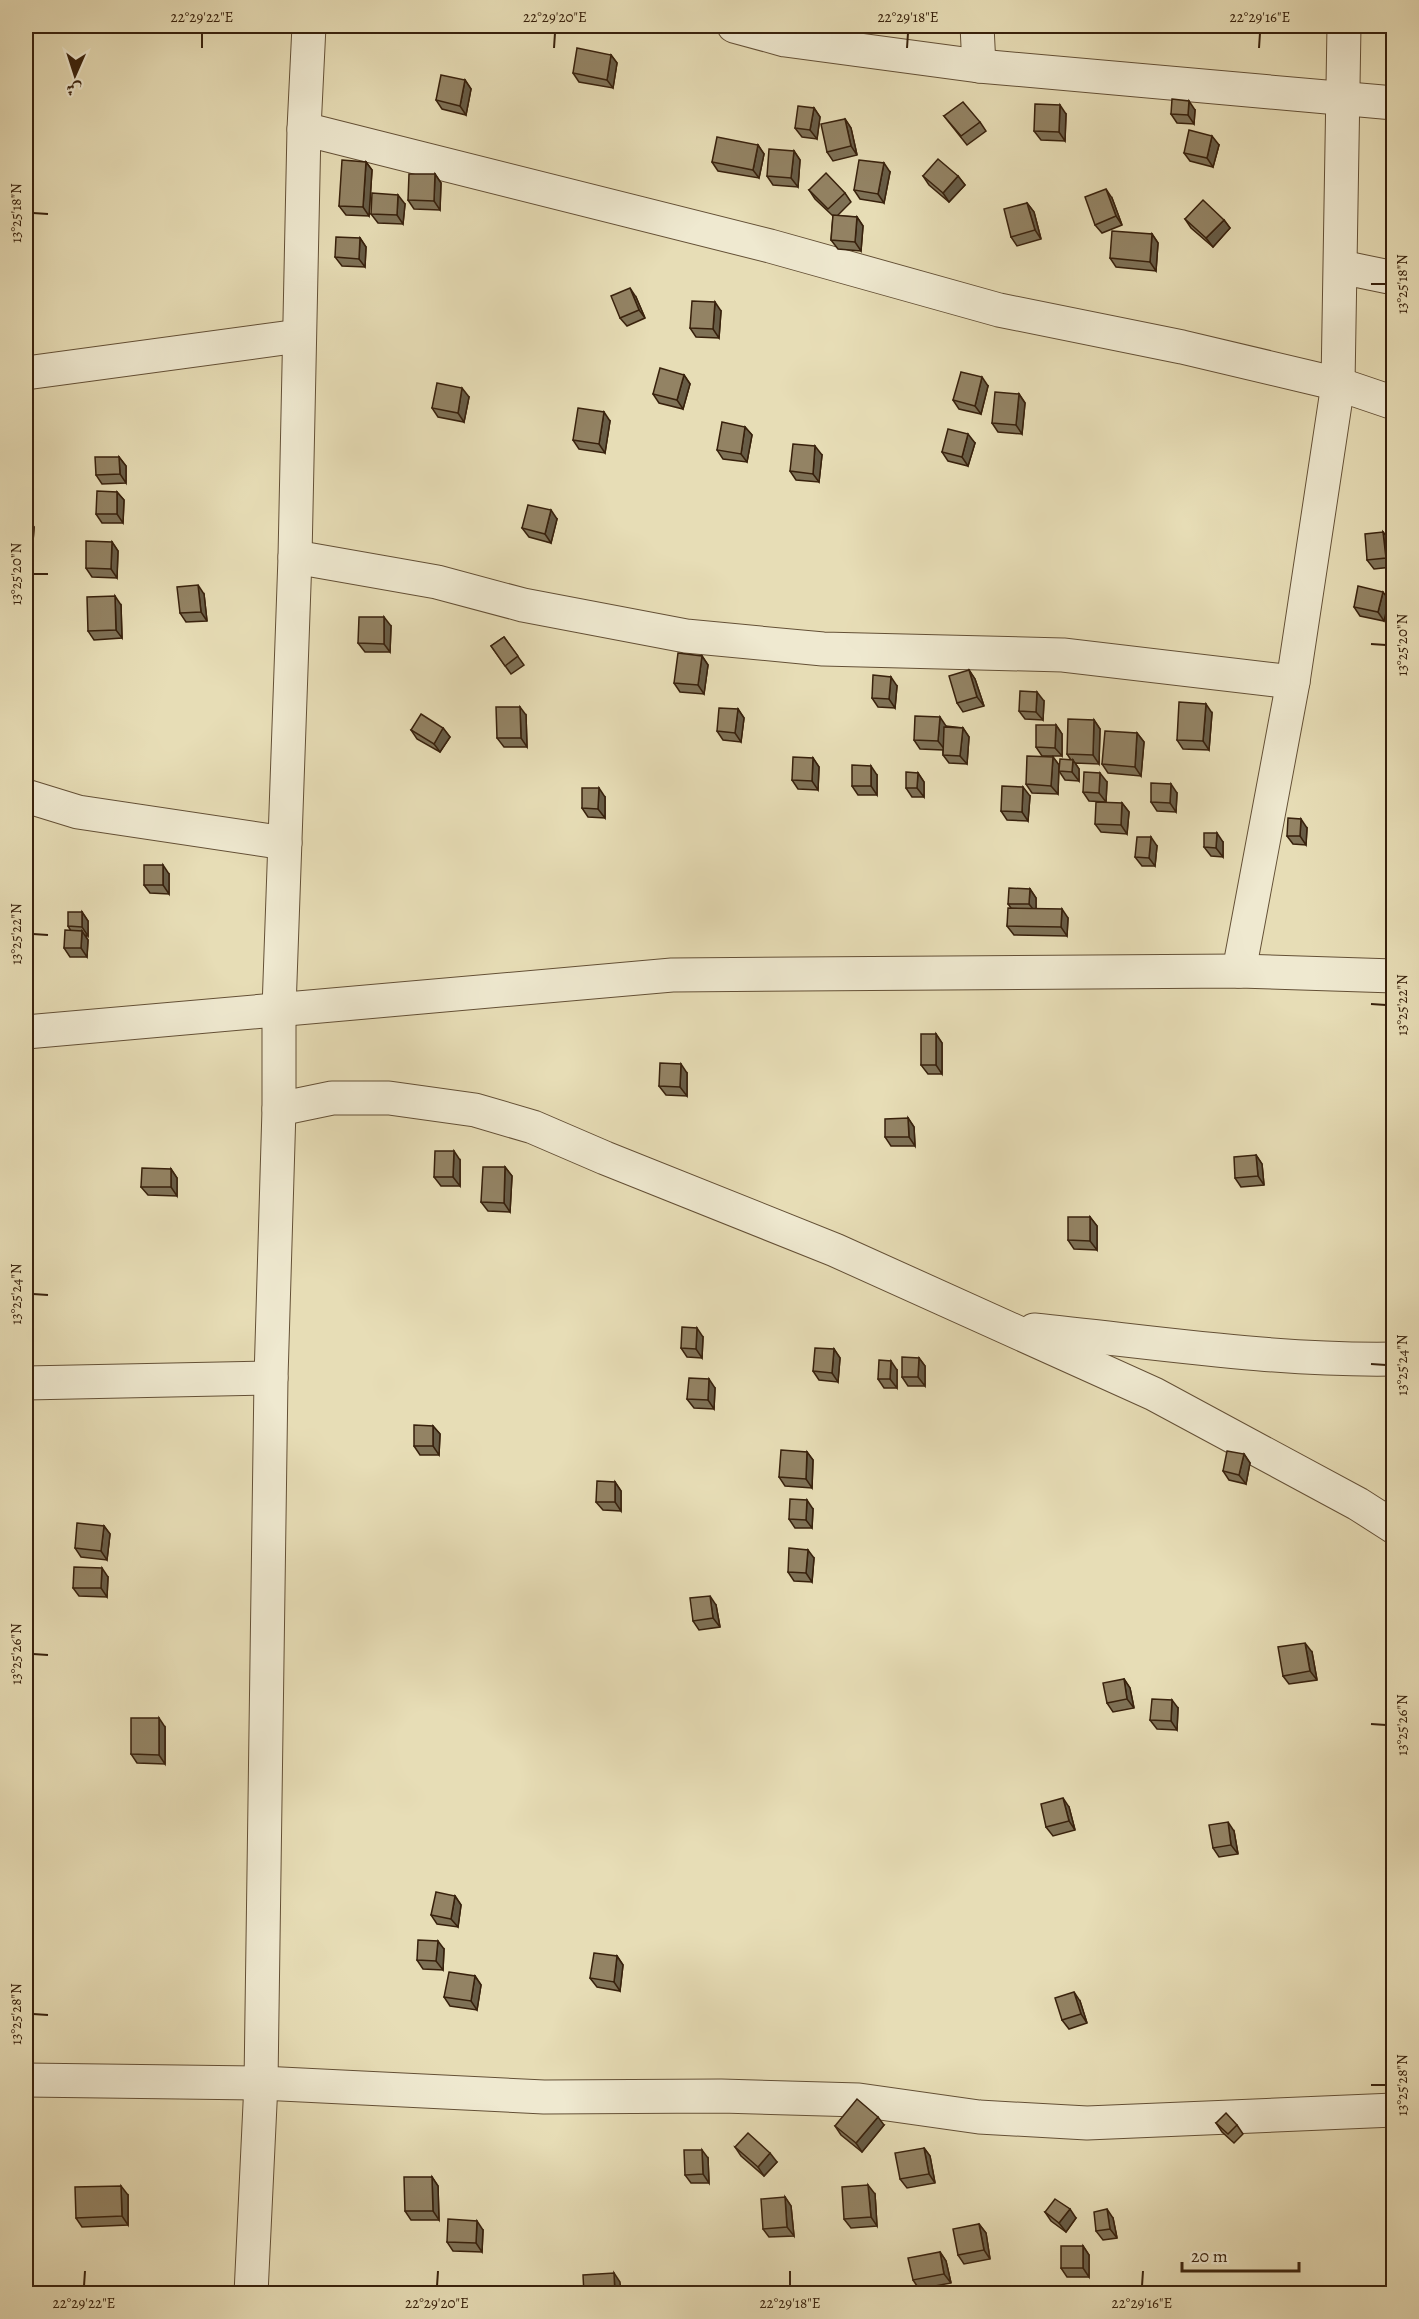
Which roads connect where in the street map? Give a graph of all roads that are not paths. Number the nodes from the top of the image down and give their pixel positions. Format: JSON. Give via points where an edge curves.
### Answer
{"nodes":[{"id":1,"x":309,"y":26,"type":"edge"},
{"id":2,"x":734,"y":26,"type":"edge"},
{"id":3,"x":977,"y":26,"type":"edge"},
{"id":4,"x":1344,"y":26,"type":"edge"},
{"id":5,"x":979,"y":66,"type":"junction"},
{"id":6,"x":1344,"y":98,"type":"junction"},
{"id":7,"x":1394,"y":103,"type":"edge"},
{"id":8,"x":304,"y":129,"type":"junction"},
{"id":9,"x":1341,"y":267,"type":"junction"},
{"id":10,"x":1394,"y":278,"type":"edge"},
{"id":11,"x":299,"y":336,"type":"junction"},
{"id":12,"x":26,"y":373,"type":"edge"},
{"id":13,"x":1338,"y":384,"type":"junction"},
{"id":14,"x":1394,"y":403,"type":"edge"},
{"id":15,"x":295,"y":557,"type":"junction"},
{"id":16,"x":1293,"y":682,"type":"junction"},
{"id":17,"x":26,"y":796,"type":"edge"},
{"id":18,"x":285,"y":843,"type":"junction"},
{"id":19,"x":1239,"y":971,"type":"junction"},
{"id":20,"x":1394,"y":976,"type":"edge"},
{"id":21,"x":279,"y":1009,"type":"junction"},
{"id":22,"x":26,"y":1032,"type":"edge"},
{"id":23,"x":279,"y":1109,"type":"junction"},
{"id":24,"x":1004,"y":1327,"type":"junction"},
{"id":25,"x":1394,"y":1359,"type":"edge"},
{"id":26,"x":271,"y":1378,"type":"junction"},
{"id":27,"x":26,"y":1383,"type":"edge"},
{"id":28,"x":1394,"y":1527,"type":"edge"},
{"id":29,"x":26,"y":2080,"type":"edge"},
{"id":30,"x":261,"y":2083,"type":"junction"},
{"id":31,"x":1394,"y":2110,"type":"edge"},
{"id":32,"x":251,"y":2294,"type":"edge"}],
"edges":[{"from":1,"to":8,"type":"street"},
{"from":2,"to":5,"type":"street","via":[[785,40]]},
{"from":3,"to":5,"type":"street"},
{"from":4,"to":6,"type":"street"},
{"from":5,"to":6,"type":"street"},
{"from":6,"to":7,"type":"street"},
{"from":6,"to":9,"type":"street"},
{"from":8,"to":11,"type":"street"},
{"from":8,"to":13,"type":"street","via":[[770,246],[999,310]]},
{"from":9,"to":10,"type":"street"},
{"from":9,"to":13,"type":"street"},
{"from":11,"to":12,"type":"street"},
{"from":11,"to":15,"type":"street"},
{"from":13,"to":14,"type":"street"},
{"from":13,"to":16,"type":"street"},
{"from":15,"to":16,"type":"street","via":[[437,582],[523,605],[686,636],[823,649],[1063,655]]},
{"from":15,"to":18,"type":"street"},
{"from":16,"to":19,"type":"street"},
{"from":17,"to":18,"type":"street","via":[[78,812]]},
{"from":18,"to":21,"type":"street"},
{"from":19,"to":20,"type":"street"},
{"from":19,"to":21,"type":"street","via":[[672,975]]},
{"from":21,"to":22,"type":"street"},
{"from":21,"to":23,"type":"street"},
{"from":23,"to":24,"type":"street","via":[[332,1098],[389,1098],[475,1110],[533,1127],[835,1250]]},
{"from":23,"to":26,"type":"street"},
{"from":24,"to":25,"type":"street","via":[[1345,1360]]},
{"from":24,"to":28,"type":"street","via":[[1155,1394]]},
{"from":26,"to":27,"type":"street"},
{"from":26,"to":30,"type":"street"},
{"from":29,"to":30,"type":"street"},
{"from":30,"to":31,"type":"street","via":[[544,2097],[859,2100],[979,2117],[1087,2123]]},
{"from":30,"to":32,"type":"street"}]}
